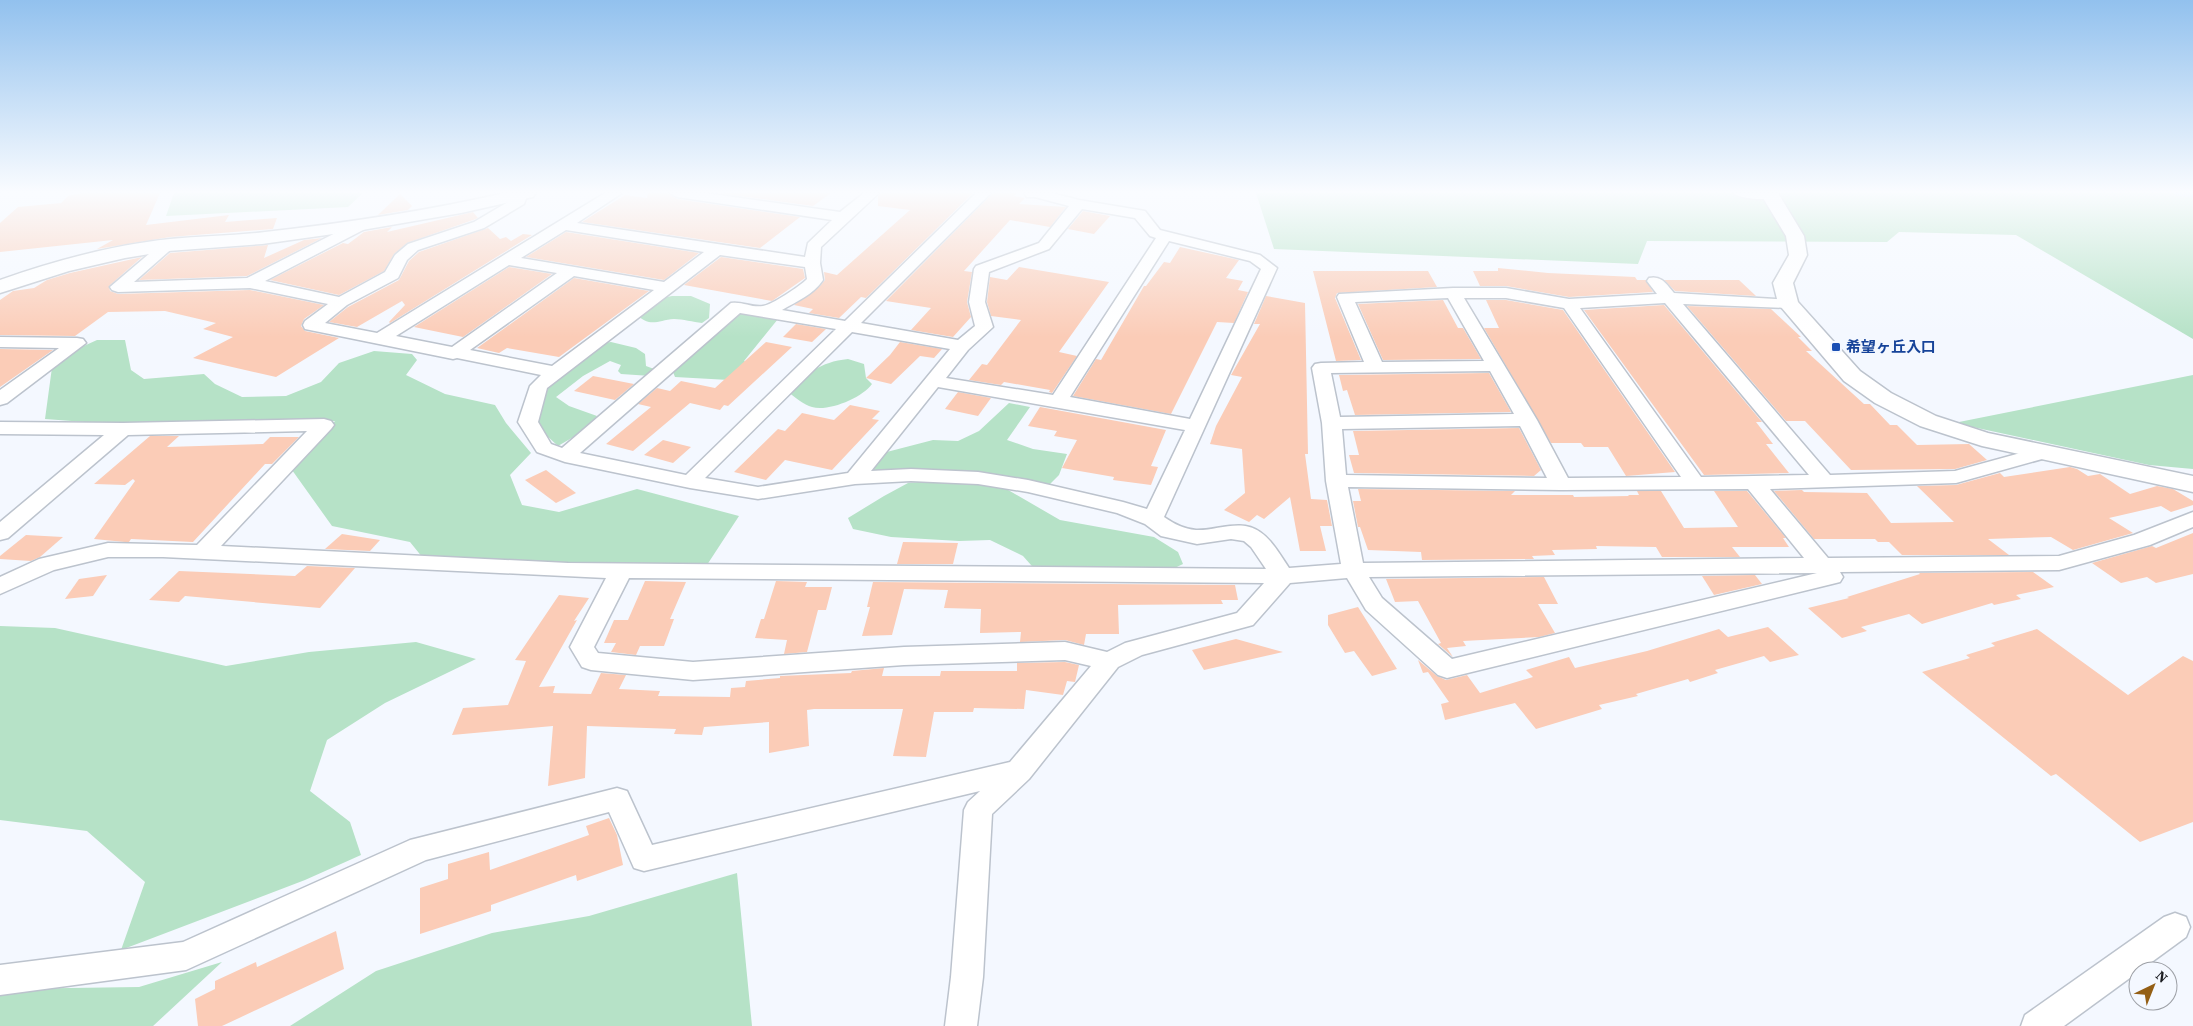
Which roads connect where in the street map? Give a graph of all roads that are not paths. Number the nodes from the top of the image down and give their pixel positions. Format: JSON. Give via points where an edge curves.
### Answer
{"nodes":[{"id":1,"x":222,"y":241,"type":"edge"},
{"id":2,"x":331,"y":241,"type":"edge"},
{"id":3,"x":431,"y":241,"type":"edge"},
{"id":4,"x":539,"y":241,"type":"edge"},
{"id":5,"x":658,"y":241,"type":"edge"},
{"id":6,"x":819,"y":241,"type":"edge"},
{"id":7,"x":934,"y":241,"type":"edge"},
{"id":8,"x":1048,"y":241,"type":"edge"},
{"id":9,"x":1161,"y":241,"type":"edge"},
{"id":10,"x":1184,"y":241,"type":"edge"},
{"id":11,"x":1796,"y":241,"type":"edge"},
{"id":12,"x":168,"y":245,"type":"junction"},
{"id":13,"x":716,"y":250,"type":"junction"},
{"id":14,"x":507,"y":260,"type":"junction"},
{"id":15,"x":812,"y":263,"type":"junction"},
{"id":16,"x":571,"y":272,"type":"junction"},
{"id":17,"x":1656,"y":281,"type":"dead end"},
{"id":18,"x":250,"y":283,"type":"junction"},
{"id":19,"x":0,"y":287,"type":"edge"},
{"id":20,"x":665,"y":287,"type":"junction"},
{"id":21,"x":1452,"y":293,"type":"junction"},
{"id":22,"x":1668,"y":298,"type":"junction"},
{"id":23,"x":341,"y":302,"type":"junction"},
{"id":24,"x":1788,"y":303,"type":"junction"},
{"id":25,"x":1569,"y":304,"type":"junction"},
{"id":26,"x":766,"y":312,"type":"junction"},
{"id":27,"x":846,"y":326,"type":"junction"},
{"id":28,"x":379,"y":339,"type":"junction"},
{"id":29,"x":0,"y":342,"type":"edge"},
{"id":30,"x":962,"y":346,"type":"junction"},
{"id":31,"x":453,"y":354,"type":"junction"},
{"id":32,"x":1375,"y":366,"type":"junction"},
{"id":33,"x":1496,"y":366,"type":"junction"},
{"id":34,"x":554,"y":372,"type":"junction"},
{"id":35,"x":932,"y":381,"type":"junction"},
{"id":36,"x":0,"y":399,"type":"edge"},
{"id":37,"x":1058,"y":401,"type":"junction"},
{"id":38,"x":1527,"y":420,"type":"junction"},
{"id":39,"x":1332,"y":424,"type":"junction"},
{"id":40,"x":1195,"y":426,"type":"junction"},
{"id":41,"x":0,"y":428,"type":"edge"},
{"id":42,"x":123,"y":429,"type":"junction"},
{"id":43,"x":2046,"y":452,"type":"junction"},
{"id":44,"x":565,"y":456,"type":"junction"},
{"id":45,"x":855,"y":478,"type":"junction"},
{"id":46,"x":1824,"y":480,"type":"junction"},
{"id":47,"x":1336,"y":481,"type":"junction"},
{"id":48,"x":690,"y":482,"type":"junction"},
{"id":49,"x":1695,"y":483,"type":"junction"},
{"id":50,"x":1754,"y":483,"type":"junction"},
{"id":51,"x":1561,"y":484,"type":"junction"},
{"id":52,"x":2193,"y":484,"type":"edge"},
{"id":53,"x":1153,"y":519,"type":"junction"},
{"id":54,"x":2193,"y":519,"type":"edge"},
{"id":55,"x":0,"y":533,"type":"edge"},
{"id":56,"x":203,"y":551,"type":"junction"},
{"id":57,"x":1823,"y":566,"type":"junction"},
{"id":58,"x":621,"y":570,"type":"junction"},
{"id":59,"x":1353,"y":570,"type":"junction"},
{"id":60,"x":1283,"y":576,"type":"junction"},
{"id":61,"x":0,"y":586,"type":"edge"},
{"id":62,"x":1109,"y":661,"type":"junction"},
{"id":63,"x":1019,"y":771,"type":"junction"},
{"id":64,"x":2175,"y":927,"type":"dead end"},
{"id":65,"x":0,"y":980,"type":"edge"},
{"id":66,"x":961,"y":1026,"type":"edge"},
{"id":67,"x":2037,"y":1026,"type":"edge"}],
"edges":[{"from":1,"to":12,"type":"street"},
{"from":2,"to":18,"type":"street"},
{"from":3,"to":23,"type":"street","via":[[413,247],[400,258],[392,275]]},
{"from":4,"to":14,"type":"street"},
{"from":5,"to":13,"type":"street"},
{"from":6,"to":15,"type":"street","via":[[814,246]]},
{"from":7,"to":27,"type":"street"},
{"from":8,"to":30,"type":"street","via":[[1044,246],[982,269],[977,302],[984,327]]},
{"from":9,"to":37,"type":"street"},
{"from":10,"to":40,"type":"street","via":[[1255,258],[1269,268]]},
{"from":11,"to":24,"type":"street","via":[[1798,255],[1784,283]]},
{"from":12,"to":18,"type":"street","via":[[118,287]]},
{"from":12,"to":19,"type":"street","via":[[62,265]]},
{"from":13,"to":15,"type":"street"},
{"from":13,"to":20,"type":"street"},
{"from":14,"to":16,"type":"street"},
{"from":14,"to":28,"type":"street"},
{"from":15,"to":26,"type":"street","via":[[815,280],[804,291]]},
{"from":16,"to":20,"type":"street"},
{"from":16,"to":31,"type":"street"},
{"from":17,"to":22,"type":"street"},
{"from":18,"to":23,"type":"street"},
{"from":20,"to":34,"type":"street"},
{"from":21,"to":25,"type":"street","via":[[1506,294]]},
{"from":21,"to":32,"type":"street","via":[[1346,297]]},
{"from":21,"to":33,"type":"street"},
{"from":22,"to":24,"type":"street"},
{"from":22,"to":25,"type":"street"},
{"from":22,"to":46,"type":"street"},
{"from":23,"to":28,"type":"street","via":[[311,325]]},
{"from":24,"to":43,"type":"street","via":[[1852,376],[1883,398],[1928,421],[1982,439]]},
{"from":25,"to":49,"type":"street"},
{"from":26,"to":27,"type":"street"},
{"from":26,"to":44,"type":"street","via":[[736,307]]},
{"from":27,"to":30,"type":"street"},
{"from":27,"to":48,"type":"street"},
{"from":28,"to":31,"type":"street"},
{"from":29,"to":36,"type":"street","via":[[77,343]]},
{"from":30,"to":35,"type":"street"},
{"from":31,"to":34,"type":"street"},
{"from":32,"to":33,"type":"street"},
{"from":32,"to":39,"type":"street","via":[[1321,368]]},
{"from":33,"to":38,"type":"street"},
{"from":34,"to":44,"type":"street","via":[[539,386],[528,422],[544,448]]},
{"from":35,"to":37,"type":"street"},
{"from":35,"to":45,"type":"street"},
{"from":37,"to":40,"type":"street"},
{"from":38,"to":39,"type":"street"},
{"from":38,"to":51,"type":"street"},
{"from":39,"to":47,"type":"street"},
{"from":40,"to":53,"type":"street"},
{"from":41,"to":42,"type":"street"},
{"from":42,"to":55,"type":"street"},
{"from":42,"to":56,"type":"street","via":[[324,425]]},
{"from":43,"to":46,"type":"street","via":[[1956,477]]},
{"from":43,"to":52,"type":"street"},
{"from":44,"to":48,"type":"street"},
{"from":45,"to":48,"type":"street","via":[[758,493]]},
{"from":45,"to":53,"type":"street","via":[[912,475],[978,478],[1123,508]]},
{"from":46,"to":50,"type":"street"},
{"from":47,"to":51,"type":"street"},
{"from":47,"to":59,"type":"street"},
{"from":49,"to":50,"type":"street"},
{"from":49,"to":51,"type":"street"},
{"from":50,"to":57,"type":"street"},
{"from":53,"to":60,"type":"street","via":[[1169,531],[1197,538],[1231,532],[1251,535]]},
{"from":54,"to":57,"type":"street","via":[[2142,540],[2059,563]]},
{"from":56,"to":58,"type":"street"},
{"from":56,"to":61,"type":"street","via":[[108,550],[47,564]]},
{"from":57,"to":59,"type":"street"},
{"from":57,"to":59,"type":"street","via":[[1832,577],[1447,669],[1374,604]]},
{"from":58,"to":60,"type":"street"},
{"from":58,"to":62,"type":"street","via":[[582,647],[591,661],[693,671],[904,656],[1065,651]]},
{"from":59,"to":60,"type":"street"},
{"from":60,"to":62,"type":"street","via":[[1245,619],[1134,649]]},
{"from":62,"to":63,"type":"street"},
{"from":63,"to":65,"type":"street","via":[[644,859],[617,799],[420,850],[186,956]]},
{"from":63,"to":66,"type":"street","via":[[978,810]]},
{"from":64,"to":67,"type":"street"}]}
